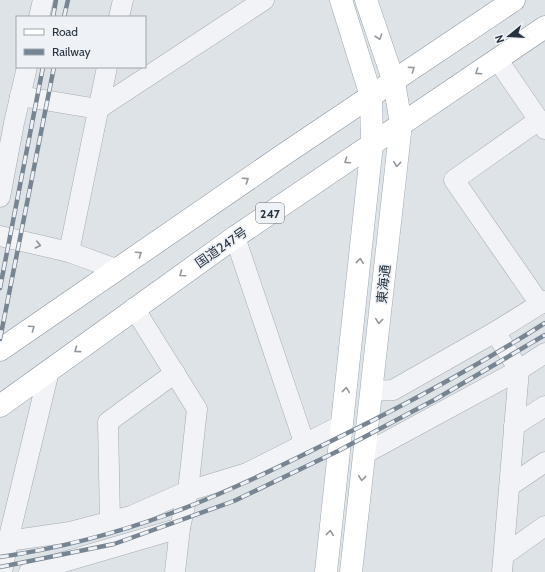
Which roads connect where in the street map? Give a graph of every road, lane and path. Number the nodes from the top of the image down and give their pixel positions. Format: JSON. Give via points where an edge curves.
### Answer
{"nodes":[{"id":1,"x":42,"y":0,"type":"edge"},
{"id":2,"x":123,"y":0,"type":"edge"},
{"id":3,"x":264,"y":0,"type":"edge"},
{"id":4,"x":341,"y":0,"type":"edge"},
{"id":5,"x":366,"y":0,"type":"edge"},
{"id":6,"x":514,"y":0,"type":"edge"},
{"id":7,"x":39,"y":16,"type":"edge"},
{"id":8,"x":119,"y":16,"type":"edge"},
{"id":9,"x":545,"y":27,"type":"edge"},
{"id":10,"x":498,"y":59,"type":"junction"},
{"id":11,"x":27,"y":68,"type":"edge"},
{"id":12,"x":107,"y":68,"type":"edge"},
{"id":13,"x":394,"y":82,"type":"junction"},
{"id":14,"x":20,"y":96,"type":"junction"},
{"id":15,"x":371,"y":96,"type":"junction"},
{"id":16,"x":98,"y":109,"type":"junction"},
{"id":17,"x":7,"y":122,"type":"edge"},
{"id":18,"x":401,"y":124,"type":"junction"},
{"id":19,"x":542,"y":124,"type":"edge"},
{"id":20,"x":372,"y":144,"type":"junction"},
{"id":21,"x":0,"y":197,"type":"edge"},
{"id":22,"x":0,"y":236,"type":"edge"},
{"id":23,"x":235,"y":237,"type":"junction"},
{"id":24,"x":69,"y":252,"type":"junction"},
{"id":25,"x":116,"y":269,"type":"junction"},
{"id":26,"x":542,"y":303,"type":"edge"},
{"id":27,"x":134,"y":308,"type":"junction"},
{"id":28,"x":495,"y":332,"type":"junction"},
{"id":29,"x":0,"y":350,"type":"edge"},
{"id":30,"x":545,"y":353,"type":"edge"},
{"id":31,"x":519,"y":370,"type":"junction"},
{"id":32,"x":49,"y":371,"type":"junction"},
{"id":33,"x":175,"y":373,"type":"junction"},
{"id":34,"x":372,"y":391,"type":"junction"},
{"id":35,"x":0,"y":406,"type":"edge"},
{"id":36,"x":545,"y":406,"type":"edge"},
{"id":37,"x":342,"y":425,"type":"junction"},
{"id":38,"x":514,"y":426,"type":"junction"},
{"id":39,"x":305,"y":445,"type":"junction"},
{"id":40,"x":364,"y":454,"type":"junction"},
{"id":41,"x":545,"y":462,"type":"edge"},
{"id":42,"x":511,"y":485,"type":"junction"},
{"id":43,"x":188,"y":491,"type":"junction"},
{"id":44,"x":110,"y":521,"type":"junction"},
{"id":45,"x":545,"y":526,"type":"edge"},
{"id":46,"x":180,"y":528,"type":"junction"},
{"id":47,"x":8,"y":541,"type":"junction"},
{"id":48,"x":503,"y":563,"type":"edge"},
{"id":49,"x":2,"y":572,"type":"edge"},
{"id":50,"x":29,"y":572,"type":"edge"},
{"id":51,"x":175,"y":572,"type":"edge"},
{"id":52,"x":326,"y":572,"type":"edge"},
{"id":53,"x":351,"y":572,"type":"edge"}],
"edges":[{"from":1,"to":7,"type":"street"},
{"from":2,"to":8,"type":"street"},
{"from":3,"to":16,"type":"street"},
{"from":4,"to":15,"type":"main road","name":"東海通"},
{"from":5,"to":13,"type":"main road","name":"東海通","one_way":true},
{"from":13,"to":6,"type":"main road","one_way":true},
{"from":9,"to":10,"type":"main road","name":"国道247号","number":"247"},
{"from":10,"to":18,"type":"main road","name":"国道247号","number":"247","one_way":true},
{"from":10,"to":19,"type":"street"},
{"from":11,"to":14,"type":"street"},
{"from":12,"to":16,"type":"street"},
{"from":13,"to":15,"type":"main road"},
{"from":13,"to":18,"type":"main road","name":"東海通"},
{"from":14,"to":16,"type":"street"},
{"from":14,"to":17,"type":"street"},
{"from":15,"to":20,"type":"main road","name":"東海通"},
{"from":25,"to":15,"type":"main road","one_way":true},
{"from":16,"to":24,"type":"street"},
{"from":17,"to":21,"type":"street"},
{"from":18,"to":20,"type":"main road","name":"国道247号","number":"247"},
{"from":18,"to":34,"type":"main road","name":"東海通","one_way":true},
{"from":19,"to":26,"type":"street","via":[[454,180]]},
{"from":20,"to":23,"type":"main road","name":"国道247号","number":"247","one_way":true},
{"from":37,"to":20,"type":"main road","name":"東海通","one_way":true},
{"from":22,"to":24,"type":"street","one_way":true},
{"from":23,"to":27,"type":"main road","name":"国道247号","number":"247","one_way":true},
{"from":23,"to":39,"type":"street"},
{"from":24,"to":25,"type":"street"},
{"from":29,"to":25,"type":"main road","one_way":true},
{"from":26,"to":28,"type":"street"},
{"from":27,"to":32,"type":"main road","name":"国道247号","number":"247","one_way":true},
{"from":27,"to":33,"type":"street"},
{"from":28,"to":31,"type":"street"},
{"from":28,"to":34,"type":"street","via":[[393,390]]},
{"from":30,"to":31,"type":"street"},
{"from":31,"to":38,"type":"street"},
{"from":31,"to":40,"type":"street"},
{"from":32,"to":35,"type":"main road","name":"国道247号","number":"247"},
{"from":32,"to":47,"type":"street"},
{"from":33,"to":43,"type":"street","via":[[197,409]]},
{"from":33,"to":44,"type":"street","via":[[108,422]]},
{"from":34,"to":40,"type":"main road","name":"東海通"},
{"from":36,"to":38,"type":"street"},
{"from":37,"to":39,"type":"street"},
{"from":52,"to":37,"type":"main road","name":"東海通","one_way":true},
{"from":38,"to":42,"type":"street"},
{"from":39,"to":43,"type":"street","via":[[247,472]]},
{"from":40,"to":53,"type":"main road","name":"東海通","one_way":true},
{"from":41,"to":42,"type":"street"},
{"from":42,"to":48,"type":"street"},
{"from":43,"to":44,"type":"street","via":[[131,516]]},
{"from":43,"to":46,"type":"street"},
{"from":44,"to":47,"type":"street","via":[[70,532]]},
{"from":45,"to":48,"type":"street"},
{"from":46,"to":50,"type":"street"},
{"from":46,"to":51,"type":"street"},
{"from":47,"to":49,"type":"street"}]}
